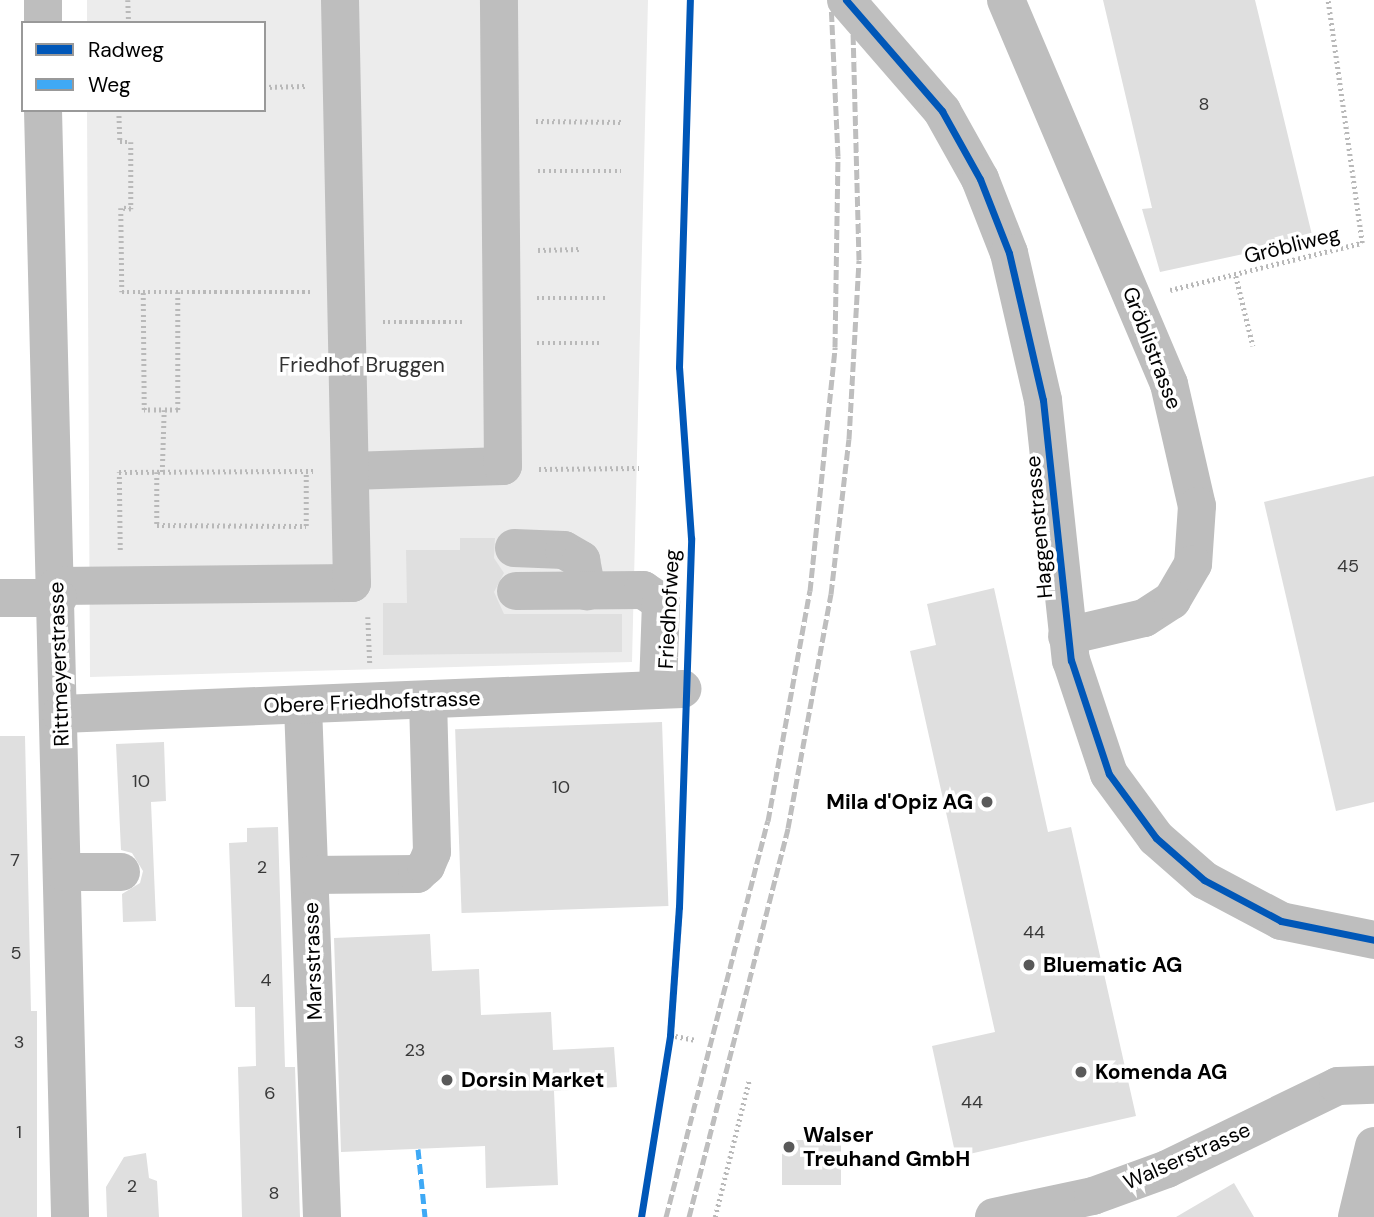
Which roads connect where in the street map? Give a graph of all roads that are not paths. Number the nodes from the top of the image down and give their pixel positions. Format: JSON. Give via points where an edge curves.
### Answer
{"nodes":[{"id":1,"x":43,"y":0,"type":"edge"},
{"id":2,"x":340,"y":0,"type":"edge"},
{"id":3,"x":499,"y":0,"type":"edge"},
{"id":4,"x":846,"y":0,"type":"edge"},
{"id":5,"x":1006,"y":0,"type":"edge"},
{"id":6,"x":43,"y":21,"type":"edge"},
{"id":7,"x":43,"y":112,"type":"edge"},
{"id":8,"x":350,"y":471,"type":"junction"},
{"id":9,"x":514,"y":548,"type":"dead end"},
{"id":10,"x":587,"y":591,"type":"junction"},
{"id":11,"x":58,"y":592,"type":"junction"},
{"id":12,"x":516,"y":592,"type":"dead end"},
{"id":13,"x":0,"y":598,"type":"edge"},
{"id":14,"x":1067,"y":636,"type":"junction"},
{"id":15,"x":428,"y":700,"type":"junction"},
{"id":16,"x":303,"y":706,"type":"junction"},
{"id":17,"x":61,"y":714,"type":"junction"},
{"id":18,"x":64,"y":872,"type":"junction"},
{"id":19,"x":121,"y":872,"type":"dead end"},
{"id":20,"x":310,"y":875,"type":"junction"},
{"id":21,"x":1374,"y":940,"type":"edge"},
{"id":22,"x":1374,"y":1085,"type":"edge"},
{"id":23,"x":1374,"y":1146,"type":"edge"},
{"id":24,"x":70,"y":1217,"type":"edge"},
{"id":25,"x":322,"y":1217,"type":"edge"},
{"id":26,"x":994,"y":1217,"type":"edge"},
{"id":27,"x":1357,"y":1217,"type":"edge"}],
"edges":[{"from":1,"to":6,"type":"street"},
{"from":2,"to":8,"type":"street"},
{"from":3,"to":8,"type":"street","via":[[503,466]]},
{"from":4,"to":14,"type":"street","name":"Haggenstrasse","via":[[942,111],[1005,241],[1043,400]]},
{"from":5,"to":14,"type":"street","name":"Gröblistrasse","via":[[1169,384],[1197,506],[1193,564],[1172,600],[1144,618]]},
{"from":7,"to":11,"type":"street","name":"Rittmeyerstrasse"},
{"from":8,"to":11,"type":"street","via":[[352,583],[120,586]]},
{"from":9,"to":10,"type":"street","via":[[565,550],[581,560]]},
{"from":10,"to":12,"type":"street"},
{"from":10,"to":15,"type":"street","name":"Obere Friedhofstrasse","via":[[643,590],[662,602],[670,689]]},
{"from":11,"to":13,"type":"street"},
{"from":11,"to":17,"type":"street","name":"Rittmeyerstrasse"},
{"from":14,"to":21,"type":"street","name":"Haggenstrasse","via":[[1081,699],[1109,775],[1172,854],[1240,902],[1281,921]]},
{"from":15,"to":16,"type":"street","name":"Obere Friedhofstrasse"},
{"from":15,"to":20,"type":"street","via":[[432,852],[426,866],[417,874]]},
{"from":16,"to":17,"type":"street","name":"Obere Friedhofstrasse"},
{"from":16,"to":20,"type":"street","name":"Marsstrasse"},
{"from":17,"to":18,"type":"street","name":"Rittmeyerstrasse"},
{"from":18,"to":19,"type":"street"},
{"from":18,"to":24,"type":"street","name":"Rittmeyerstrasse"},
{"from":20,"to":25,"type":"street","name":"Marsstrasse"},
{"from":22,"to":26,"type":"street","name":"Walserstrasse","via":[[1338,1086],[1167,1168],[1093,1196]]},
{"from":23,"to":27,"type":"street"}]}
